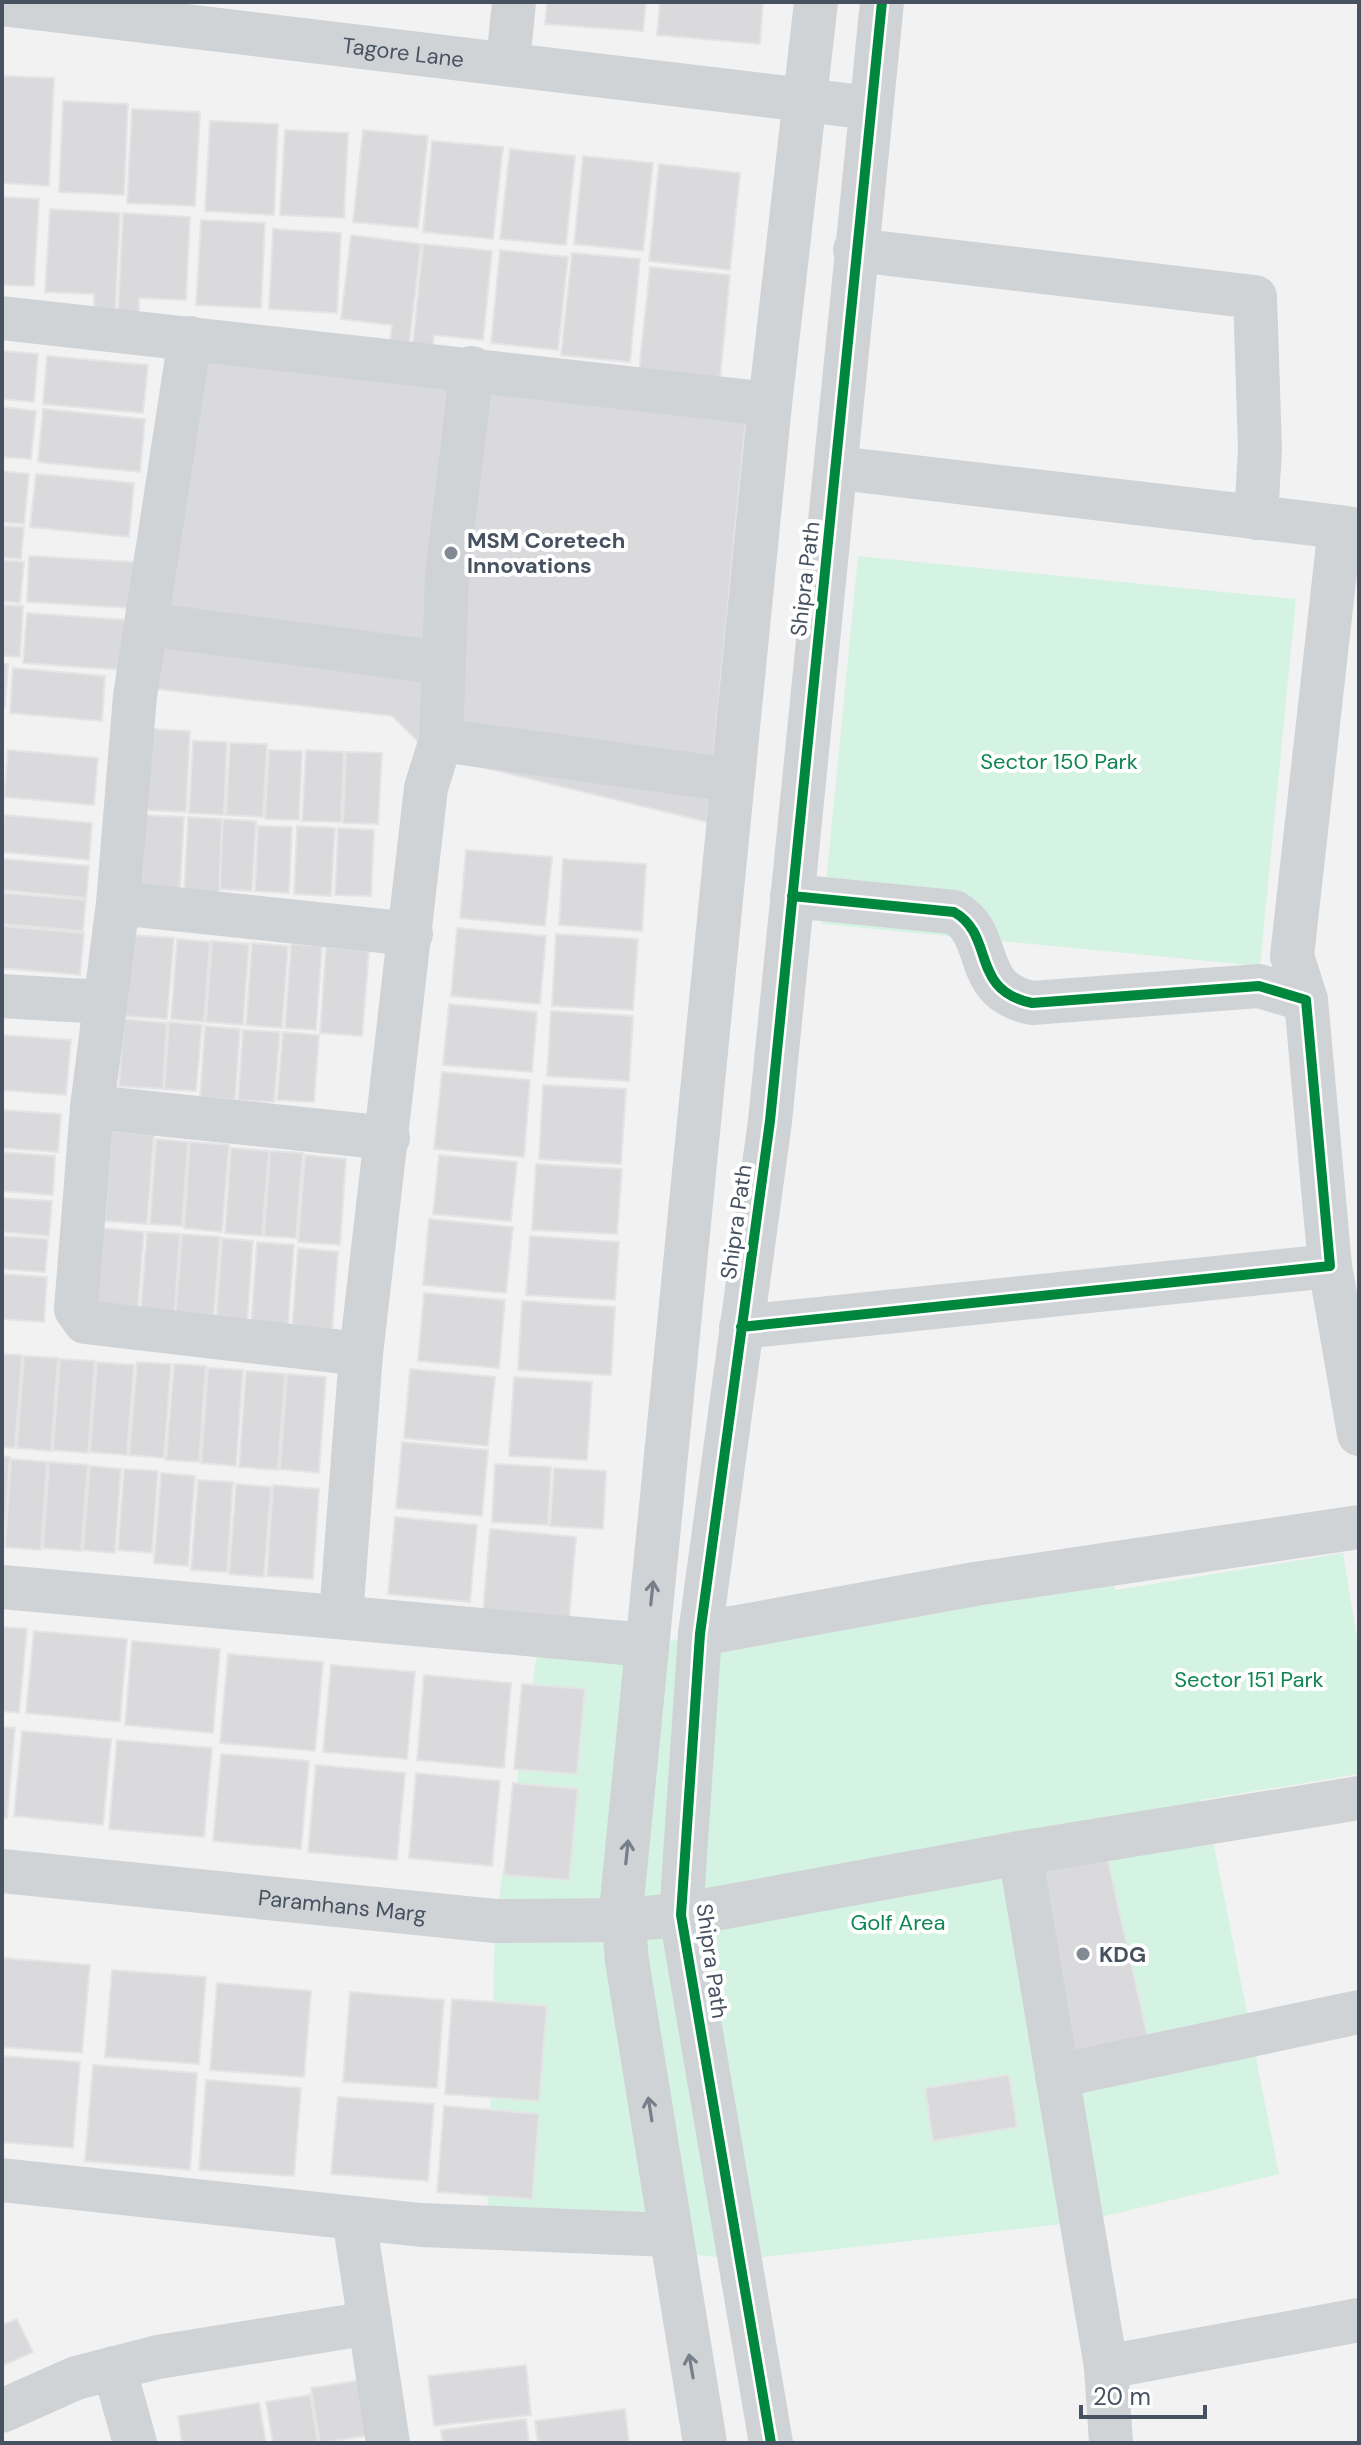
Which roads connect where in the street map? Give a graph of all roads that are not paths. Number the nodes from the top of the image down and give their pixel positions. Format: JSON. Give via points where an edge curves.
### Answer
{"nodes":[{"id":1,"x":514,"y":2,"type":"edge"},
{"id":2,"x":816,"y":2,"type":"edge"},
{"id":3,"x":882,"y":2,"type":"edge"},
{"id":4,"x":2,"y":4,"type":"edge"},
{"id":5,"x":508,"y":62,"type":"junction"},
{"id":6,"x":805,"y":99,"type":"junction"},
{"id":7,"x":871,"y":108,"type":"junction"},
{"id":8,"x":855,"y":250,"type":"junction"},
{"id":9,"x":2,"y":318,"type":"edge"},
{"id":10,"x":190,"y":338,"type":"junction"},
{"id":11,"x":472,"y":368,"type":"junction"},
{"id":12,"x":770,"y":404,"type":"junction"},
{"id":13,"x":838,"y":468,"type":"junction"},
{"id":14,"x":1256,"y":518,"type":"junction"},
{"id":15,"x":1350,"y":528,"type":"edge"},
{"id":16,"x":146,"y":624,"type":"junction"},
{"id":17,"x":444,"y":663,"type":"junction"},
{"id":18,"x":441,"y":740,"type":"junction"},
{"id":19,"x":732,"y":780,"type":"junction"},
{"id":20,"x":792,"y":896,"type":"junction"},
{"id":21,"x":118,"y":903,"type":"junction"},
{"id":22,"x":411,"y":934,"type":"junction"},
{"id":23,"x":2,"y":996,"type":"edge"},
{"id":24,"x":1306,"y":1000,"type":"junction"},
{"id":25,"x":103,"y":1002,"type":"junction"},
{"id":26,"x":92,"y":1107,"type":"junction"},
{"id":27,"x":388,"y":1138,"type":"junction"},
{"id":28,"x":1330,"y":1266,"type":"junction"},
{"id":29,"x":741,"y":1327,"type":"junction"},
{"id":30,"x":361,"y":1354,"type":"junction"},
{"id":31,"x":1359,"y":1434,"type":"edge"},
{"id":32,"x":1359,"y":1527,"type":"edge"},
{"id":33,"x":2,"y":1587,"type":"edge"},
{"id":34,"x":341,"y":1616,"type":"junction"},
{"id":35,"x":700,"y":1634,"type":"junction"},
{"id":36,"x":647,"y":1645,"type":"junction"},
{"id":37,"x":1359,"y":1798,"type":"edge"},
{"id":38,"x":1020,"y":1853,"type":"junction"},
{"id":39,"x":2,"y":1871,"type":"edge"},
{"id":40,"x":681,"y":1915,"type":"junction"},
{"id":41,"x":621,"y":1920,"type":"junction"},
{"id":42,"x":1359,"y":2012,"type":"edge"},
{"id":43,"x":1057,"y":2076,"type":"junction"},
{"id":44,"x":2,"y":2180,"type":"edge"},
{"id":45,"x":354,"y":2218,"type":"junction"},
{"id":46,"x":670,"y":2235,"type":"junction"},
{"id":47,"x":1359,"y":2320,"type":"edge"},
{"id":48,"x":370,"y":2323,"type":"junction"},
{"id":49,"x":1106,"y":2367,"type":"junction"},
{"id":50,"x":114,"y":2368,"type":"junction"},
{"id":51,"x":2,"y":2411,"type":"edge"},
{"id":52,"x":135,"y":2443,"type":"edge"},
{"id":53,"x":388,"y":2443,"type":"edge"},
{"id":54,"x":705,"y":2443,"type":"edge"},
{"id":55,"x":771,"y":2443,"type":"edge"},
{"id":56,"x":1111,"y":2443,"type":"edge"}],
"edges":[{"from":1,"to":5,"type":"street"},
{"from":2,"to":6,"type":"street","name":"Shipra Path"},
{"from":3,"to":7,"type":"street","name":"Shipra Path"},
{"from":4,"to":5,"type":"street","name":"Tagore Lane"},
{"from":5,"to":6,"type":"street","name":"Tagore Lane"},
{"from":6,"to":7,"type":"street","name":"Tagore Lane"},
{"from":6,"to":12,"type":"street","name":"Shipra Path"},
{"from":7,"to":8,"type":"street","name":"Shipra Path"},
{"from":8,"to":13,"type":"street","name":"Shipra Path"},
{"from":8,"to":14,"type":"street","via":[[1255,297],[1260,449]]},
{"from":9,"to":10,"type":"street"},
{"from":10,"to":11,"type":"street"},
{"from":10,"to":16,"type":"street"},
{"from":11,"to":12,"type":"street"},
{"from":11,"to":17,"type":"street","via":[[447,575]]},
{"from":12,"to":19,"type":"street","name":"Shipra Path"},
{"from":13,"to":14,"type":"street"},
{"from":13,"to":20,"type":"street","name":"Shipra Path"},
{"from":14,"to":15,"type":"street"},
{"from":15,"to":24,"type":"street","via":[[1292,956]]},
{"from":16,"to":17,"type":"street"},
{"from":16,"to":21,"type":"street"},
{"from":17,"to":18,"type":"street"},
{"from":18,"to":19,"type":"street"},
{"from":18,"to":22,"type":"street","via":[[426,788]]},
{"from":36,"to":19,"type":"street","name":"Shipra Path","one_way":true},
{"from":20,"to":24,"type":"street","via":[[954,912],[967,920],[996,985],[1009,998],[1032,1003],[1259,986]]},
{"from":20,"to":29,"type":"street","name":"Shipra Path","via":[[770,1121]]},
{"from":21,"to":22,"type":"street"},
{"from":21,"to":25,"type":"street"},
{"from":22,"to":27,"type":"street"},
{"from":23,"to":25,"type":"street"},
{"from":24,"to":28,"type":"street"},
{"from":25,"to":26,"type":"street"},
{"from":26,"to":27,"type":"street"},
{"from":26,"to":30,"type":"street","via":[[76,1309],[85,1322]]},
{"from":27,"to":30,"type":"street"},
{"from":28,"to":29,"type":"street"},
{"from":28,"to":31,"type":"street"},
{"from":29,"to":35,"type":"street","name":"Shipra Path"},
{"from":30,"to":34,"type":"street"},
{"from":32,"to":35,"type":"street","via":[[975,1584]]},
{"from":33,"to":34,"type":"street"},
{"from":34,"to":36,"type":"street"},
{"from":35,"to":40,"type":"street","name":"Shipra Path"},
{"from":41,"to":36,"type":"street","name":"Shipra Path","one_way":true},
{"from":37,"to":38,"type":"street","name":"Paramhans Marg"},
{"from":38,"to":40,"type":"street","name":"Paramhans Marg"},
{"from":38,"to":43,"type":"street"},
{"from":39,"to":41,"type":"street","name":"Paramhans Marg","via":[[495,1921]]},
{"from":40,"to":41,"type":"street","name":"Paramhans Marg"},
{"from":40,"to":55,"type":"street","name":"Shipra Path"},
{"from":46,"to":41,"type":"street","name":"Shipra Path","one_way":true},
{"from":42,"to":43,"type":"street"},
{"from":43,"to":49,"type":"street"},
{"from":44,"to":45,"type":"street"},
{"from":45,"to":46,"type":"street"},
{"from":45,"to":48,"type":"street"},
{"from":54,"to":46,"type":"street","name":"Shipra Path","one_way":true},
{"from":47,"to":49,"type":"street"},
{"from":48,"to":50,"type":"street"},
{"from":48,"to":53,"type":"street"},
{"from":49,"to":56,"type":"street"},
{"from":50,"to":51,"type":"street","via":[[76,2378]]},
{"from":50,"to":52,"type":"street"}]}
